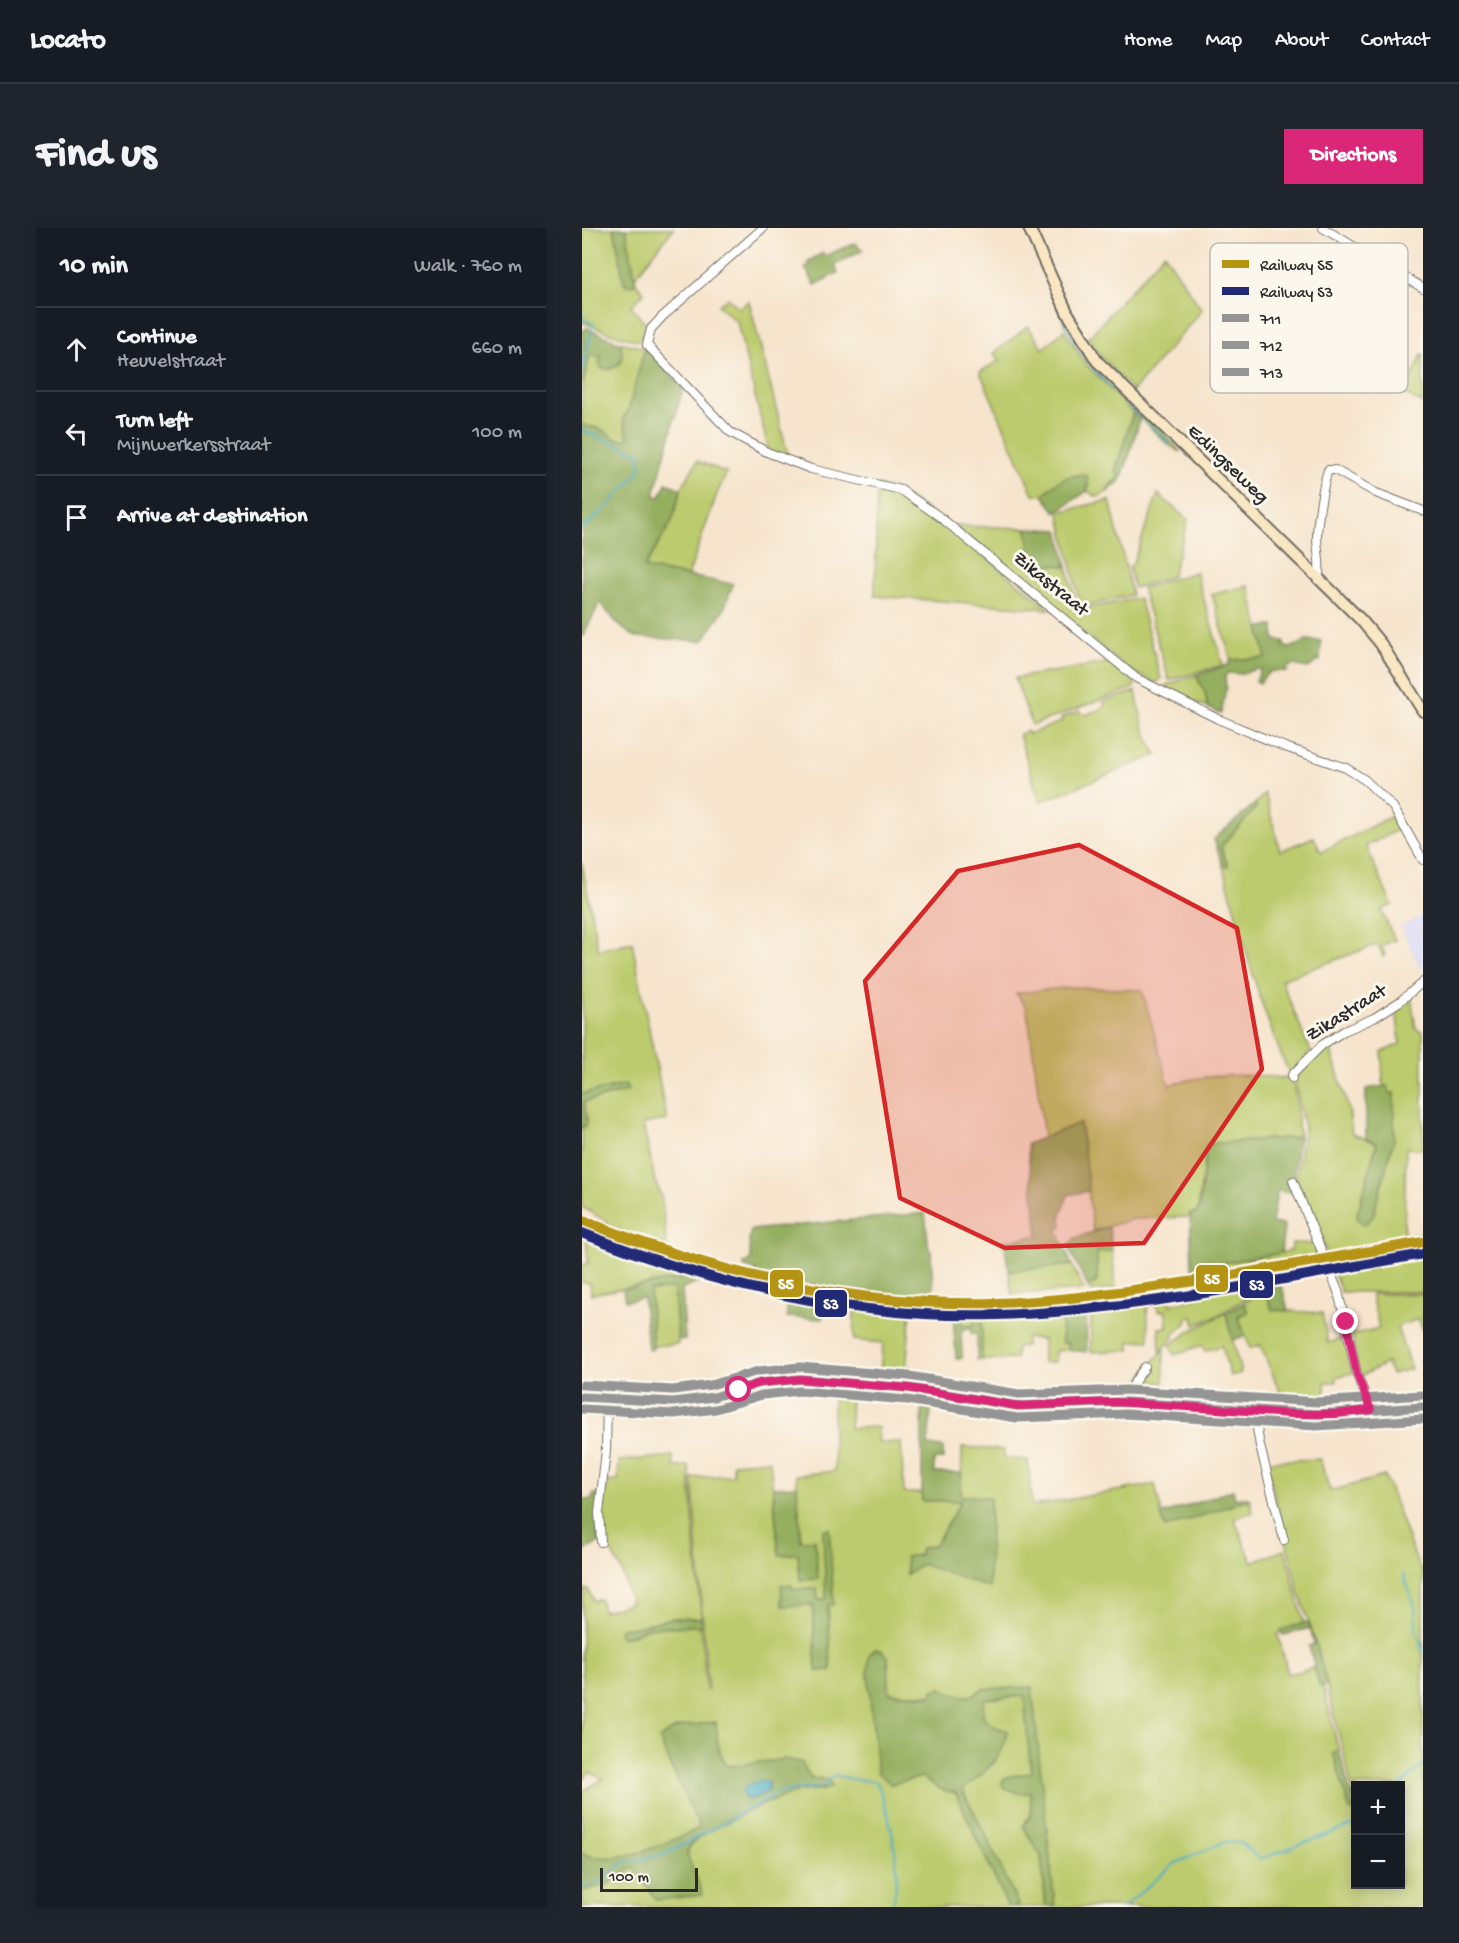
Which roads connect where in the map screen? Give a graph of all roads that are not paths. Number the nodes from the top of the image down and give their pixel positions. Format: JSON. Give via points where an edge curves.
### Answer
{"nodes":[{"id":1,"x":763,"y":228,"type":"edge"},
{"id":2,"x":1029,"y":228,"type":"edge"},
{"id":3,"x":1323,"y":228,"type":"edge"},
{"id":4,"x":1348,"y":243,"type":"edge"},
{"id":5,"x":1408,"y":279,"type":"edge"},
{"id":6,"x":1423,"y":288,"type":"edge"},
{"id":7,"x":1423,"y":511,"type":"edge"},
{"id":8,"x":1318,"y":580,"type":"junction"},
{"id":9,"x":1423,"y":711,"type":"edge"},
{"id":10,"x":1423,"y":860,"type":"edge"},
{"id":11,"x":1423,"y":982,"type":"edge"},
{"id":12,"x":1292,"y":1078,"type":"dead end"},
{"id":13,"x":1293,"y":1181,"type":"dead end"},
{"id":14,"x":1145,"y":1367,"type":"dead end"},
{"id":15,"x":582,"y":1397,"type":"edge"},
{"id":16,"x":607,"y":1399,"type":"junction"},
{"id":17,"x":1126,"y":1402,"type":"junction"},
{"id":18,"x":1423,"y":1407,"type":"edge"},
{"id":19,"x":1371,"y":1410,"type":"junction"},
{"id":20,"x":1254,"y":1412,"type":"junction"},
{"id":21,"x":1284,"y":1539,"type":"dead end"},
{"id":22,"x":601,"y":1542,"type":"dead end"}],
"edges":[{"from":1,"to":10,"type":"street","name":"Zikastraat","via":[[662,316],[651,329],[647,345],[730,432],[811,469],[901,490],[940,517],[1136,678],[1218,719],[1347,768],[1365,780],[1393,807]]},
{"from":2,"to":8,"type":"street","name":"Edingseweg","via":[[1089,351]]},
{"from":3,"to":4,"type":"street"},
{"from":5,"to":6,"type":"street"},
{"from":7,"to":8,"type":"street","via":[[1328,470],[1318,529]]},
{"from":8,"to":9,"type":"street","name":"Edingseweg","via":[[1381,644]]},
{"from":11,"to":12,"type":"street","name":"Zikastraat","via":[[1374,1018],[1322,1046]]},
{"from":13,"to":19,"type":"street","via":[[1338,1291],[1357,1375]]},
{"from":14,"to":17,"type":"street"},
{"from":15,"to":16,"type":"street"},
{"from":16,"to":17,"type":"street","via":[[694,1400],[760,1383],[800,1379],[908,1388],[1018,1406]]},
{"from":16,"to":22,"type":"street","via":[[599,1513]]},
{"from":17,"to":20,"type":"street"},
{"from":18,"to":19,"type":"street"},
{"from":19,"to":20,"type":"street","via":[[1326,1414]]},
{"from":20,"to":21,"type":"street"}]}
